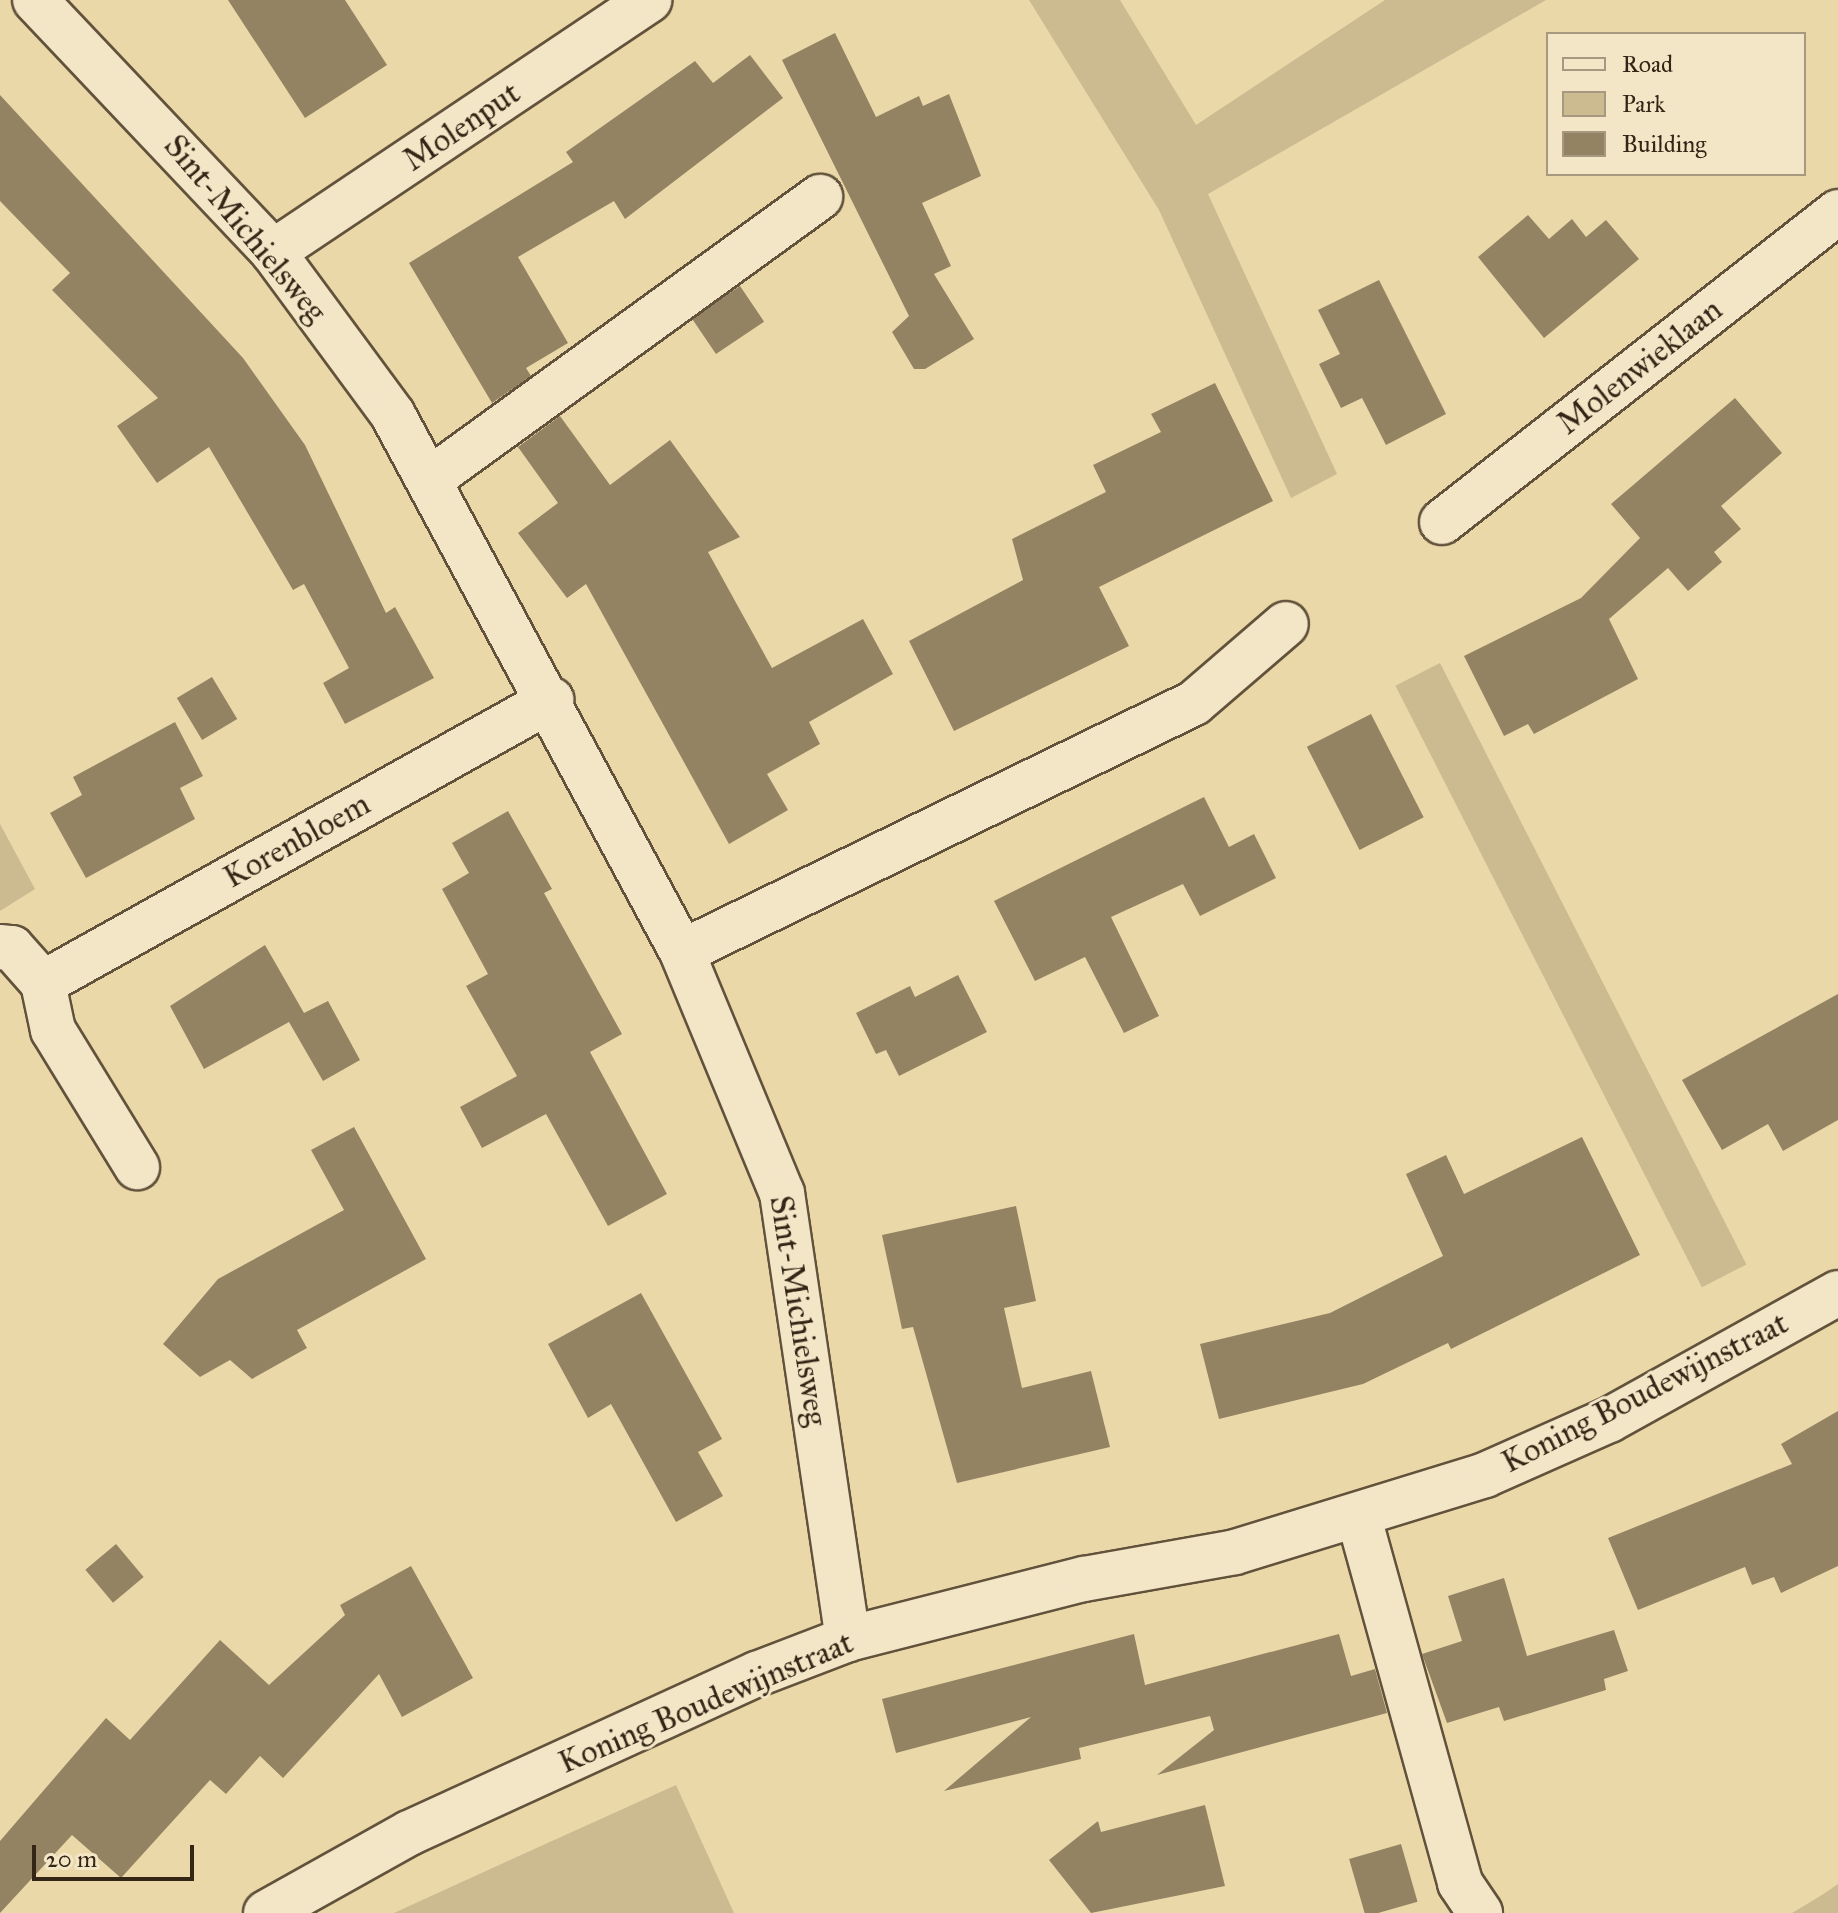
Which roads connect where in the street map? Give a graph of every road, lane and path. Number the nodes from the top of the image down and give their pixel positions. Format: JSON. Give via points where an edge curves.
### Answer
{"nodes":[{"id":1,"x":35,"y":0,"type":"edge"},
{"id":2,"x":650,"y":0,"type":"edge"},
{"id":3,"x":820,"y":197,"type":"dead end"},
{"id":4,"x":1838,"y":212,"type":"edge"},
{"id":5,"x":273,"y":252,"type":"junction"},
{"id":6,"x":429,"y":480,"type":"junction"},
{"id":7,"x":1442,"y":522,"type":"dead end"},
{"id":8,"x":1286,"y":624,"type":"dead end"},
{"id":9,"x":551,"y":700,"type":"junction"},
{"id":10,"x":0,"y":947,"type":"edge"},
{"id":11,"x":682,"y":952,"type":"junction"},
{"id":12,"x":43,"y":983,"type":"junction"},
{"id":13,"x":137,"y":1167,"type":"dead end"},
{"id":14,"x":1838,"y":1293,"type":"edge"},
{"id":15,"x":1359,"y":1518,"type":"junction"},
{"id":16,"x":848,"y":1639,"type":"junction"},
{"id":17,"x":266,"y":1913,"type":"edge"},
{"id":18,"x":1480,"y":1913,"type":"edge"}],
"edges":[{"from":1,"to":5,"type":"street","name":"Sint-Michielsweg"},
{"from":2,"to":5,"type":"street","name":"Molenput"},
{"from":3,"to":6,"type":"street"},
{"from":4,"to":7,"type":"street","name":"Molenwieklaan"},
{"from":5,"to":6,"type":"street","name":"Sint-Michielsweg","via":[[393,415]]},
{"from":6,"to":9,"type":"street","name":"Sint-Michielsweg"},
{"from":8,"to":11,"type":"street","via":[[1194,703]]},
{"from":9,"to":11,"type":"street","name":"Sint-Michielsweg"},
{"from":9,"to":12,"type":"street","name":"Korenbloem"},
{"from":10,"to":12,"type":"street","via":[[12,948]]},
{"from":11,"to":16,"type":"street","name":"Sint-Michielsweg","via":[[782,1193]]},
{"from":12,"to":13,"type":"street","via":[[53,1030]]},
{"from":14,"to":15,"type":"street","name":"Koning Boudewijnstraat","via":[[1609,1420],[1485,1475]]},
{"from":15,"to":16,"type":"street","name":"Koning Boudewijnstraat"},
{"from":15,"to":18,"type":"street","via":[[1460,1883]]},
{"from":16,"to":17,"type":"street","name":"Koning Boudewijnstraat","via":[[409,1833]]}]}
